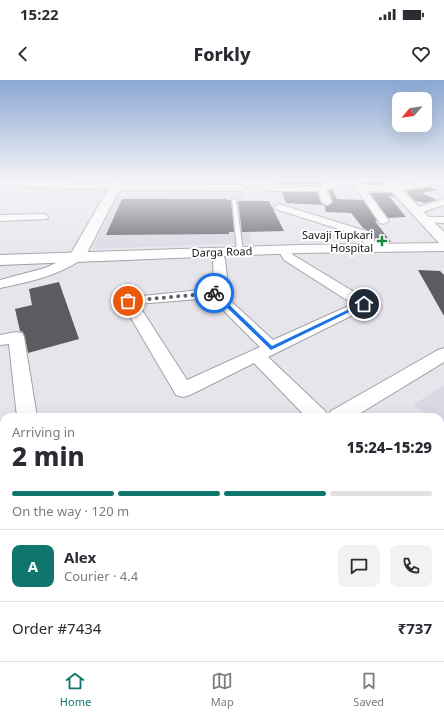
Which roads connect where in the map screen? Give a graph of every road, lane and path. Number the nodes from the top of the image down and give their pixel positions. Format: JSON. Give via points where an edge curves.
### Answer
{"nodes":[{"id":1,"x":104,"y":208,"type":"edge"},
{"id":2,"x":235,"y":208,"type":"edge"},
{"id":3,"x":283,"y":208,"type":"edge"},
{"id":4,"x":375,"y":208,"type":"edge"},
{"id":5,"x":414,"y":208,"type":"edge"},
{"id":6,"x":433,"y":208,"type":"edge"},
{"id":7,"x":420,"y":215,"type":"junction"},
{"id":8,"x":43,"y":217,"type":"dead end"},
{"id":9,"x":0,"y":218,"type":"edge"},
{"id":10,"x":384,"y":220,"type":"dead end"},
{"id":11,"x":444,"y":220,"type":"edge"},
{"id":12,"x":444,"y":240,"type":"edge"},
{"id":13,"x":444,"y":246,"type":"edge"},
{"id":14,"x":374,"y":248,"type":"junction"},
{"id":15,"x":240,"y":251,"type":"junction"},
{"id":16,"x":286,"y":253,"type":"junction"},
{"id":17,"x":444,"y":253,"type":"edge"},
{"id":18,"x":219,"y":259,"type":"junction"},
{"id":19,"x":0,"y":260,"type":"edge"},
{"id":20,"x":72,"y":261,"type":"junction"},
{"id":21,"x":0,"y":267,"type":"edge"},
{"id":22,"x":0,"y":284,"type":"edge"},
{"id":23,"x":214,"y":293,"type":"junction"},
{"id":24,"x":0,"y":340,"type":"edge"},
{"id":25,"x":263,"y":352,"type":"junction"},
{"id":26,"x":444,"y":354,"type":"edge"},
{"id":27,"x":26,"y":413,"type":"edge"},
{"id":28,"x":315,"y":413,"type":"edge"},
{"id":29,"x":345,"y":413,"type":"edge"}],
"edges":[{"from":1,"to":20,"type":"main road"},
{"from":2,"to":15,"type":"lane"},
{"from":3,"to":14,"type":"street","via":[[362,233]]},
{"from":4,"to":10,"type":"street"},
{"from":5,"to":7,"type":"main road"},
{"from":6,"to":7,"type":"street"},
{"from":7,"to":11,"type":"street"},
{"from":7,"to":12,"type":"main road"},
{"from":8,"to":9,"type":"street"},
{"from":13,"to":14,"type":"main road","name":"Darga Road"},
{"from":14,"to":16,"type":"main road","name":"Darga Road"},
{"from":15,"to":16,"type":"main road","name":"Darga Road"},
{"from":15,"to":20,"type":"main road","name":"Darga Road"},
{"from":16,"to":17,"type":"main road","name":"Darga Road"},
{"from":16,"to":18,"type":"main road","name":"Darga Road"},
{"from":16,"to":25,"type":"street","via":[[364,304]]},
{"from":18,"to":20,"type":"main road","name":"Darga Road"},
{"from":18,"to":23,"type":"street","via":[[221,286]]},
{"from":19,"to":20,"type":"main road","name":"Darga Road"},
{"from":20,"to":21,"type":"main road","name":"Darga Road"},
{"from":20,"to":22,"type":"street","via":[[30,278]]},
{"from":23,"to":25,"type":"street"},
{"from":23,"to":25,"type":"street","via":[[128,301],[183,390]]},
{"from":24,"to":27,"type":"street","via":[[16,337]]},
{"from":25,"to":28,"type":"street"},
{"from":26,"to":29,"type":"street"}]}
